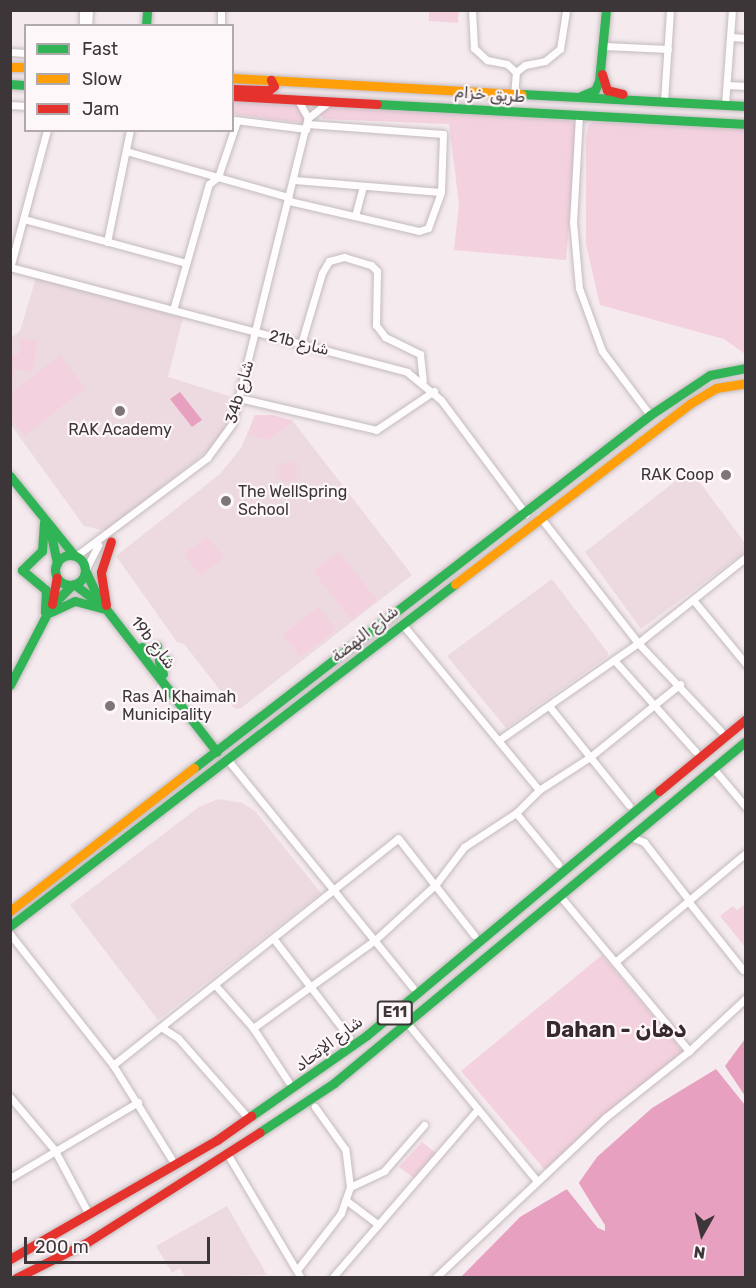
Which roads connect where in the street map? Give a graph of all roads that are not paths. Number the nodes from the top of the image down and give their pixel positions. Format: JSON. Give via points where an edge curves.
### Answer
{"nodes":[{"id":1,"x":472,"y":10,"type":"edge"},
{"id":2,"x":566,"y":10,"type":"edge"},
{"id":3,"x":606,"y":10,"type":"edge"},
{"id":4,"x":670,"y":10,"type":"edge"},
{"id":5,"x":732,"y":10,"type":"edge"},
{"id":6,"x":730,"y":37,"type":"junction"},
{"id":7,"x":746,"y":38,"type":"edge"},
{"id":8,"x":604,"y":46,"type":"junction"},
{"id":9,"x":668,"y":49,"type":"junction"},
{"id":10,"x":602,"y":71,"type":"junction"},
{"id":11,"x":516,"y":72,"type":"junction"},
{"id":12,"x":234,"y":81,"type":"edge"},
{"id":13,"x":727,"y":85,"type":"junction"},
{"id":14,"x":746,"y":86,"type":"edge"},
{"id":15,"x":514,"y":95,"type":"junction"},
{"id":16,"x":234,"y":96,"type":"edge"},
{"id":17,"x":539,"y":96,"type":"junction"},
{"id":18,"x":578,"y":98,"type":"junction"},
{"id":19,"x":297,"y":100,"type":"junction"},
{"id":20,"x":642,"y":100,"type":"junction"},
{"id":21,"x":331,"y":101,"type":"junction"},
{"id":22,"x":664,"y":101,"type":"junction"},
{"id":23,"x":725,"y":105,"type":"junction"},
{"id":24,"x":746,"y":106,"type":"edge"},
{"id":25,"x":470,"y":109,"type":"junction"},
{"id":26,"x":579,"y":116,"type":"junction"},
{"id":27,"x":235,"y":120,"type":"edge"},
{"id":28,"x":307,"y":124,"type":"junction"},
{"id":29,"x":746,"y":124,"type":"edge"},
{"id":30,"x":46,"y":132,"type":"edge"},
{"id":31,"x":130,"y":132,"type":"edge"},
{"id":32,"x":231,"y":132,"type":"edge"},
{"id":33,"x":126,"y":151,"type":"junction"},
{"id":34,"x":218,"y":177,"type":"junction"},
{"id":35,"x":294,"y":180,"type":"junction"},
{"id":36,"x":363,"y":186,"type":"junction"},
{"id":37,"x":441,"y":192,"type":"junction"},
{"id":38,"x":289,"y":199,"type":"junction"},
{"id":39,"x":355,"y":216,"type":"junction"},
{"id":40,"x":24,"y":219,"type":"junction"},
{"id":41,"x":10,"y":235,"type":"edge"},
{"id":42,"x":19,"y":237,"type":"junction"},
{"id":43,"x":107,"y":242,"type":"junction"},
{"id":44,"x":186,"y":263,"type":"junction"},
{"id":45,"x":11,"y":267,"type":"edge"},
{"id":46,"x":173,"y":310,"type":"junction"},
{"id":47,"x":255,"y":332,"type":"junction"},
{"id":48,"x":301,"y":344,"type":"junction"},
{"id":49,"x":746,"y":368,"type":"edge"},
{"id":50,"x":423,"y":381,"type":"junction"},
{"id":51,"x":746,"y":383,"type":"edge"},
{"id":52,"x":434,"y":391,"type":"junction"},
{"id":53,"x":239,"y":398,"type":"junction"},
{"id":54,"x":650,"y":415,"type":"junction"},
{"id":55,"x":10,"y":476,"type":"edge"},
{"id":56,"x":526,"y":514,"type":"junction"},
{"id":57,"x":540,"y":517,"type":"junction"},
{"id":58,"x":46,"y":524,"type":"junction"},
{"id":59,"x":101,"y":540,"type":"junction"},
{"id":60,"x":111,"y":542,"type":"dead end"},
{"id":61,"x":75,"y":555,"type":"junction"},
{"id":62,"x":746,"y":557,"type":"edge"},
{"id":63,"x":57,"y":563,"type":"junction"},
{"id":64,"x":460,"y":565,"type":"junction"},
{"id":65,"x":86,"y":571,"type":"junction"},
{"id":66,"x":57,"y":577,"type":"junction"},
{"id":67,"x":73,"y":585,"type":"junction"},
{"id":68,"x":444,"y":590,"type":"junction"},
{"id":69,"x":694,"y":601,"type":"junction"},
{"id":70,"x":51,"y":606,"type":"junction"},
{"id":71,"x":108,"y":610,"type":"junction"},
{"id":72,"x":44,"y":620,"type":"junction"},
{"id":73,"x":118,"y":622,"type":"junction"},
{"id":74,"x":403,"y":625,"type":"junction"},
{"id":75,"x":638,"y":643,"type":"junction"},
{"id":76,"x":157,"y":646,"type":"dead end"},
{"id":77,"x":167,"y":660,"type":"dead end"},
{"id":78,"x":614,"y":660,"type":"junction"},
{"id":79,"x":746,"y":664,"type":"edge"},
{"id":80,"x":680,"y":684,"type":"junction"},
{"id":81,"x":10,"y":685,"type":"edge"},
{"id":82,"x":656,"y":704,"type":"junction"},
{"id":83,"x":549,"y":706,"type":"junction"},
{"id":84,"x":746,"y":719,"type":"edge"},
{"id":85,"x":198,"y":725,"type":"junction"},
{"id":86,"x":735,"y":728,"type":"junction"},
{"id":87,"x":720,"y":730,"type":"dead end"},
{"id":88,"x":499,"y":740,"type":"junction"},
{"id":89,"x":743,"y":743,"type":"edge"},
{"id":90,"x":217,"y":752,"type":"junction"},
{"id":91,"x":706,"y":752,"type":"junction"},
{"id":92,"x":692,"y":753,"type":"joint"},
{"id":93,"x":590,"y":757,"type":"junction"},
{"id":94,"x":227,"y":759,"type":"junction"},
{"id":95,"x":713,"y":768,"type":"junction"},
{"id":96,"x":539,"y":790,"type":"junction"},
{"id":97,"x":629,"y":805,"type":"dead end"},
{"id":98,"x":746,"y":807,"type":"edge"},
{"id":99,"x":516,"y":813,"type":"junction"},
{"id":100,"x":114,"y":831,"type":"junction"},
{"id":101,"x":631,"y":837,"type":"junction"},
{"id":102,"x":111,"y":850,"type":"junction"},
{"id":103,"x":746,"y":853,"type":"edge"},
{"id":104,"x":558,"y":864,"type":"dead end"},
{"id":105,"x":436,"y":884,"type":"junction"},
{"id":106,"x":332,"y":890,"type":"junction"},
{"id":107,"x":560,"y":896,"type":"junction"},
{"id":108,"x":688,"y":901,"type":"junction"},
{"id":109,"x":10,"y":911,"type":"edge"},
{"id":110,"x":10,"y":926,"type":"edge"},
{"id":111,"x":10,"y":934,"type":"edge"},
{"id":112,"x":474,"y":935,"type":"dead end"},
{"id":113,"x":273,"y":938,"type":"junction"},
{"id":114,"x":375,"y":940,"type":"junction"},
{"id":115,"x":615,"y":962,"type":"junction"},
{"id":116,"x":743,"y":970,"type":"dead end"},
{"id":117,"x":216,"y":986,"type":"junction"},
{"id":118,"x":313,"y":987,"type":"junction"},
{"id":119,"x":412,"y":987,"type":"dead end"},
{"id":120,"x":746,"y":998,"type":"edge"},
{"id":121,"x":408,"y":1024,"type":"junction"},
{"id":122,"x":161,"y":1027,"type":"junction"},
{"id":123,"x":253,"y":1028,"type":"junction"},
{"id":124,"x":349,"y":1037,"type":"dead end"},
{"id":125,"x":689,"y":1051,"type":"junction"},
{"id":126,"x":113,"y":1065,"type":"junction"},
{"id":127,"x":288,"y":1081,"type":"dead end"},
{"id":128,"x":10,"y":1097,"type":"edge"},
{"id":129,"x":138,"y":1102,"type":"junction"},
{"id":130,"x":315,"y":1107,"type":"dead end"},
{"id":131,"x":478,"y":1109,"type":"junction"},
{"id":132,"x":244,"y":1113,"type":"dead end"},
{"id":133,"x":424,"y":1125,"type":"dead end"},
{"id":134,"x":54,"y":1149,"type":"junction"},
{"id":135,"x":228,"y":1155,"type":"junction"},
{"id":136,"x":171,"y":1158,"type":"dead end"},
{"id":137,"x":10,"y":1178,"type":"edge"},
{"id":138,"x":537,"y":1181,"type":"junction"},
{"id":139,"x":350,"y":1186,"type":"junction"},
{"id":140,"x":347,"y":1200,"type":"junction"},
{"id":141,"x":105,"y":1207,"type":"junction"},
{"id":142,"x":86,"y":1209,"type":"dead end"},
{"id":143,"x":378,"y":1224,"type":"junction"},
{"id":144,"x":86,"y":1243,"type":"junction"},
{"id":145,"x":10,"y":1259,"type":"edge"},
{"id":146,"x":297,"y":1270,"type":"junction"},
{"id":147,"x":28,"y":1275,"type":"edge"},
{"id":148,"x":16,"y":1278,"type":"edge"},
{"id":149,"x":301,"y":1278,"type":"edge"},
{"id":150,"x":332,"y":1278,"type":"edge"},
{"id":151,"x":435,"y":1278,"type":"edge"}],
"edges":[{"from":1,"to":11,"type":"street","via":[[474,48],[487,60],[507,64]]},
{"from":2,"to":11,"type":"street","via":[[560,49],[545,62],[525,65]]},
{"from":3,"to":8,"type":"main road"},
{"from":4,"to":9,"type":"street"},
{"from":5,"to":6,"type":"street"},
{"from":6,"to":7,"type":"street"},
{"from":6,"to":13,"type":"street"},
{"from":8,"to":9,"type":"street"},
{"from":8,"to":10,"type":"main road"},
{"from":9,"to":22,"type":"street"},
{"from":10,"to":18,"type":"main road","via":[[595,90]]},
{"from":10,"to":20,"type":"main road","via":[[607,90]]},
{"from":11,"to":15,"type":"street"},
{"from":12,"to":15,"type":"main road","name":"طريق خزام"},
{"from":13,"to":14,"type":"street"},
{"from":13,"to":23,"type":"street"},
{"from":15,"to":17,"type":"main road","name":"طريق خزام"},
{"from":16,"to":19,"type":"main road","name":"طريق خزام"},
{"from":17,"to":18,"type":"main road","name":"طريق خزام"},
{"from":17,"to":25,"type":"main road","via":[[527,101],[475,99]]},
{"from":18,"to":20,"type":"main road","name":"طريق خزام"},
{"from":19,"to":21,"type":"main road","name":"طريق خزام"},
{"from":19,"to":28,"type":"street"},
{"from":20,"to":22,"type":"main road","name":"طريق خزام"},
{"from":21,"to":25,"type":"main road","name":"طريق خزام"},
{"from":21,"to":28,"type":"street"},
{"from":22,"to":23,"type":"main road","name":"طريق خزام"},
{"from":23,"to":24,"type":"main road","name":"طريق خزام"},
{"from":25,"to":26,"type":"main road","name":"طريق خزام"},
{"from":26,"to":29,"type":"main road","name":"طريق خزام"},
{"from":26,"to":54,"type":"street","via":[[573,222],[579,288],[602,351]]},
{"from":27,"to":28,"type":"street"},
{"from":28,"to":35,"type":"street","name":"34b شارع"},
{"from":28,"to":37,"type":"street","via":[[442,134]]},
{"from":30,"to":40,"type":"street"},
{"from":31,"to":33,"type":"street"},
{"from":32,"to":34,"type":"street"},
{"from":33,"to":34,"type":"street"},
{"from":33,"to":43,"type":"street"},
{"from":34,"to":38,"type":"street"},
{"from":34,"to":44,"type":"street","via":[[209,184]]},
{"from":35,"to":36,"type":"street"},
{"from":35,"to":38,"type":"street","name":"34b شارع"},
{"from":36,"to":37,"type":"street"},
{"from":36,"to":39,"type":"street"},
{"from":37,"to":39,"type":"street","via":[[428,228],[423,231]]},
{"from":38,"to":39,"type":"street"},
{"from":38,"to":47,"type":"street","name":"34b شارع"},
{"from":40,"to":42,"type":"street"},
{"from":40,"to":43,"type":"street"},
{"from":41,"to":42,"type":"street"},
{"from":42,"to":45,"type":"street"},
{"from":43,"to":44,"type":"street"},
{"from":44,"to":46,"type":"street"},
{"from":45,"to":46,"type":"street","name":"21b شارع"},
{"from":46,"to":47,"type":"street","name":"21b شارع"},
{"from":47,"to":48,"type":"street","name":"21b شارع"},
{"from":47,"to":53,"type":"street","name":"34b شارع"},
{"from":48,"to":50,"type":"street","name":"21b شارع","via":[[400,369]]},
{"from":48,"to":50,"type":"street","via":[[329,261],[344,257],[371,265],[377,271],[376,326],[385,337],[420,354]]},
{"from":49,"to":54,"type":"main road","name":"شارع النهضة","via":[[710,375]]},
{"from":50,"to":52,"type":"street","name":"21b شارع"},
{"from":51,"to":57,"type":"main road","name":"شارع النهضة","via":[[716,388],[691,403]]},
{"from":52,"to":53,"type":"street","via":[[376,430]]},
{"from":52,"to":56,"type":"street","name":"21b شارع"},
{"from":53,"to":59,"type":"street","name":"34b شارع","via":[[232,424],[219,446]]},
{"from":54,"to":56,"type":"main road","name":"شارع النهضة"},
{"from":55,"to":58,"type":"main road"},
{"from":56,"to":64,"type":"main road","name":"شارع النهضة"},
{"from":57,"to":68,"type":"main road","name":"شارع النهضة"},
{"from":57,"to":75,"type":"street"},
{"from":58,"to":61,"type":"main road"},
{"from":58,"to":63,"type":"main road"},
{"from":58,"to":72,"type":"main road","via":[[42,551],[22,570],[46,590]]},
{"from":59,"to":61,"type":"street","name":"34b شارع"},
{"from":59,"to":65,"type":"street","name":"34b شارع"},
{"from":60,"to":71,"type":"main road","via":[[101,572]]},
{"from":61,"to":63,"type":"main road","via":[[66,555]]},
{"from":61,"to":65,"type":"main road"},
{"from":62,"to":69,"type":"street"},
{"from":63,"to":66,"type":"main road"},
{"from":64,"to":68,"type":"main road","via":[[466,571]]},
{"from":64,"to":90,"type":"main road","name":"شارع النهضة"},
{"from":65,"to":67,"type":"main road"},
{"from":65,"to":71,"type":"main road","name":"19b شارع","via":[[93,591]]},
{"from":66,"to":67,"type":"main road"},
{"from":66,"to":70,"type":"main road"},
{"from":67,"to":70,"type":"main road"},
{"from":67,"to":71,"type":"main road","name":"19b شارع"},
{"from":68,"to":74,"type":"main road","name":"شارع النهضة"},
{"from":69,"to":75,"type":"street"},
{"from":69,"to":79,"type":"street"},
{"from":70,"to":72,"type":"main road"},
{"from":71,"to":72,"type":"main road","via":[[75,601],[58,607]]},
{"from":71,"to":73,"type":"main road","name":"19b شارع"},
{"from":72,"to":81,"type":"main road"},
{"from":73,"to":76,"type":"main road","via":[[146,652],[153,653]]},
{"from":73,"to":85,"type":"main road","name":"19b شارع"},
{"from":74,"to":88,"type":"street"},
{"from":74,"to":94,"type":"main road","name":"شارع النهضة"},
{"from":75,"to":78,"type":"street"},
{"from":75,"to":80,"type":"street"},
{"from":77,"to":85,"type":"main road","via":[[159,662],[160,670],[197,717]]},
{"from":78,"to":82,"type":"street"},
{"from":78,"to":83,"type":"street"},
{"from":80,"to":82,"type":"street"},
{"from":80,"to":87,"type":"street"},
{"from":82,"to":92,"type":"street"},
{"from":82,"to":93,"type":"street"},
{"from":83,"to":88,"type":"street"},
{"from":83,"to":93,"type":"street"},
{"from":84,"to":86,"type":"main road","name":"شارع الإتحاد","number":"E11"},
{"from":85,"to":90,"type":"main road","name":"19b شارع"},
{"from":86,"to":89,"type":"main road","via":[[744,731]]},
{"from":86,"to":91,"type":"main road","name":"شارع الإتحاد","number":"E11"},
{"from":88,"to":96,"type":"street"},
{"from":89,"to":95,"type":"main road","name":"شارع الإتحاد","number":"E11"},
{"from":90,"to":100,"type":"main road","name":"شارع النهضة"},
{"from":91,"to":92,"type":"main road"},
{"from":91,"to":141,"type":"main road","name":"شارع الإتحاد","number":"E11","via":[[367,1035],[217,1140]]},
{"from":93,"to":96,"type":"street"},
{"from":93,"to":97,"type":"street"},
{"from":94,"to":102,"type":"main road","name":"شارع النهضة"},
{"from":94,"to":106,"type":"street"},
{"from":95,"to":98,"type":"street"},
{"from":95,"to":101,"type":"main road","name":"شارع الإتحاد","number":"E11"},
{"from":96,"to":99,"type":"street"},
{"from":99,"to":104,"type":"street"},
{"from":99,"to":105,"type":"street","via":[[464,847]]},
{"from":100,"to":102,"type":"main road","via":[[107,844]]},
{"from":100,"to":109,"type":"main road","name":"شارع النهضة"},
{"from":101,"to":107,"type":"main road","name":"شارع الإتحاد","number":"E11"},
{"from":101,"to":108,"type":"street","via":[[644,842]]},
{"from":102,"to":110,"type":"main road","name":"شارع النهضة"},
{"from":103,"to":108,"type":"street"},
{"from":105,"to":106,"type":"street","via":[[398,838]]},
{"from":105,"to":112,"type":"street"},
{"from":105,"to":114,"type":"street"},
{"from":106,"to":113,"type":"street"},
{"from":106,"to":114,"type":"street"},
{"from":107,"to":115,"type":"street"},
{"from":107,"to":121,"type":"main road","name":"شارع الإتحاد","number":"E11"},
{"from":108,"to":115,"type":"street"},
{"from":108,"to":116,"type":"street"},
{"from":111,"to":126,"type":"street"},
{"from":113,"to":117,"type":"street"},
{"from":113,"to":118,"type":"street"},
{"from":114,"to":118,"type":"street"},
{"from":114,"to":119,"type":"street"},
{"from":115,"to":125,"type":"street"},
{"from":117,"to":122,"type":"street"},
{"from":117,"to":123,"type":"street"},
{"from":118,"to":123,"type":"street"},
{"from":118,"to":124,"type":"street"},
{"from":120,"to":125,"type":"street"},
{"from":121,"to":131,"type":"street"},
{"from":121,"to":135,"type":"main road","name":"شارع الإتحاد","number":"E11","via":[[334,1083]]},
{"from":122,"to":126,"type":"street"},
{"from":122,"to":132,"type":"street","via":[[178,1038]]},
{"from":123,"to":127,"type":"street"},
{"from":125,"to":138,"type":"street","via":[[606,1117]]},
{"from":126,"to":129,"type":"street"},
{"from":128,"to":134,"type":"street"},
{"from":129,"to":134,"type":"street"},
{"from":129,"to":136,"type":"street"},
{"from":130,"to":139,"type":"street","via":[[345,1149]]},
{"from":131,"to":138,"type":"street"},
{"from":131,"to":143,"type":"street"},
{"from":133,"to":139,"type":"street","via":[[384,1171]]},
{"from":134,"to":137,"type":"street"},
{"from":134,"to":142,"type":"street"},
{"from":135,"to":144,"type":"main road","name":"شارع الإتحاد","number":"E11"},
{"from":135,"to":146,"type":"street"},
{"from":138,"to":151,"type":"street"},
{"from":139,"to":140,"type":"street"},
{"from":140,"to":143,"type":"street"},
{"from":140,"to":146,"type":"street","via":[[341,1214]]},
{"from":141,"to":144,"type":"main road","via":[[72,1234],[76,1241]]},
{"from":141,"to":145,"type":"main road","name":"شارع الإتحاد","number":"E11"},
{"from":143,"to":150,"type":"street"},
{"from":144,"to":147,"type":"main road","name":"شارع الإتحاد","number":"E11"},
{"from":146,"to":149,"type":"street"},
{"from":147,"to":148,"type":"main road","name":"شارع الإتحاد","number":"E11"}]}
